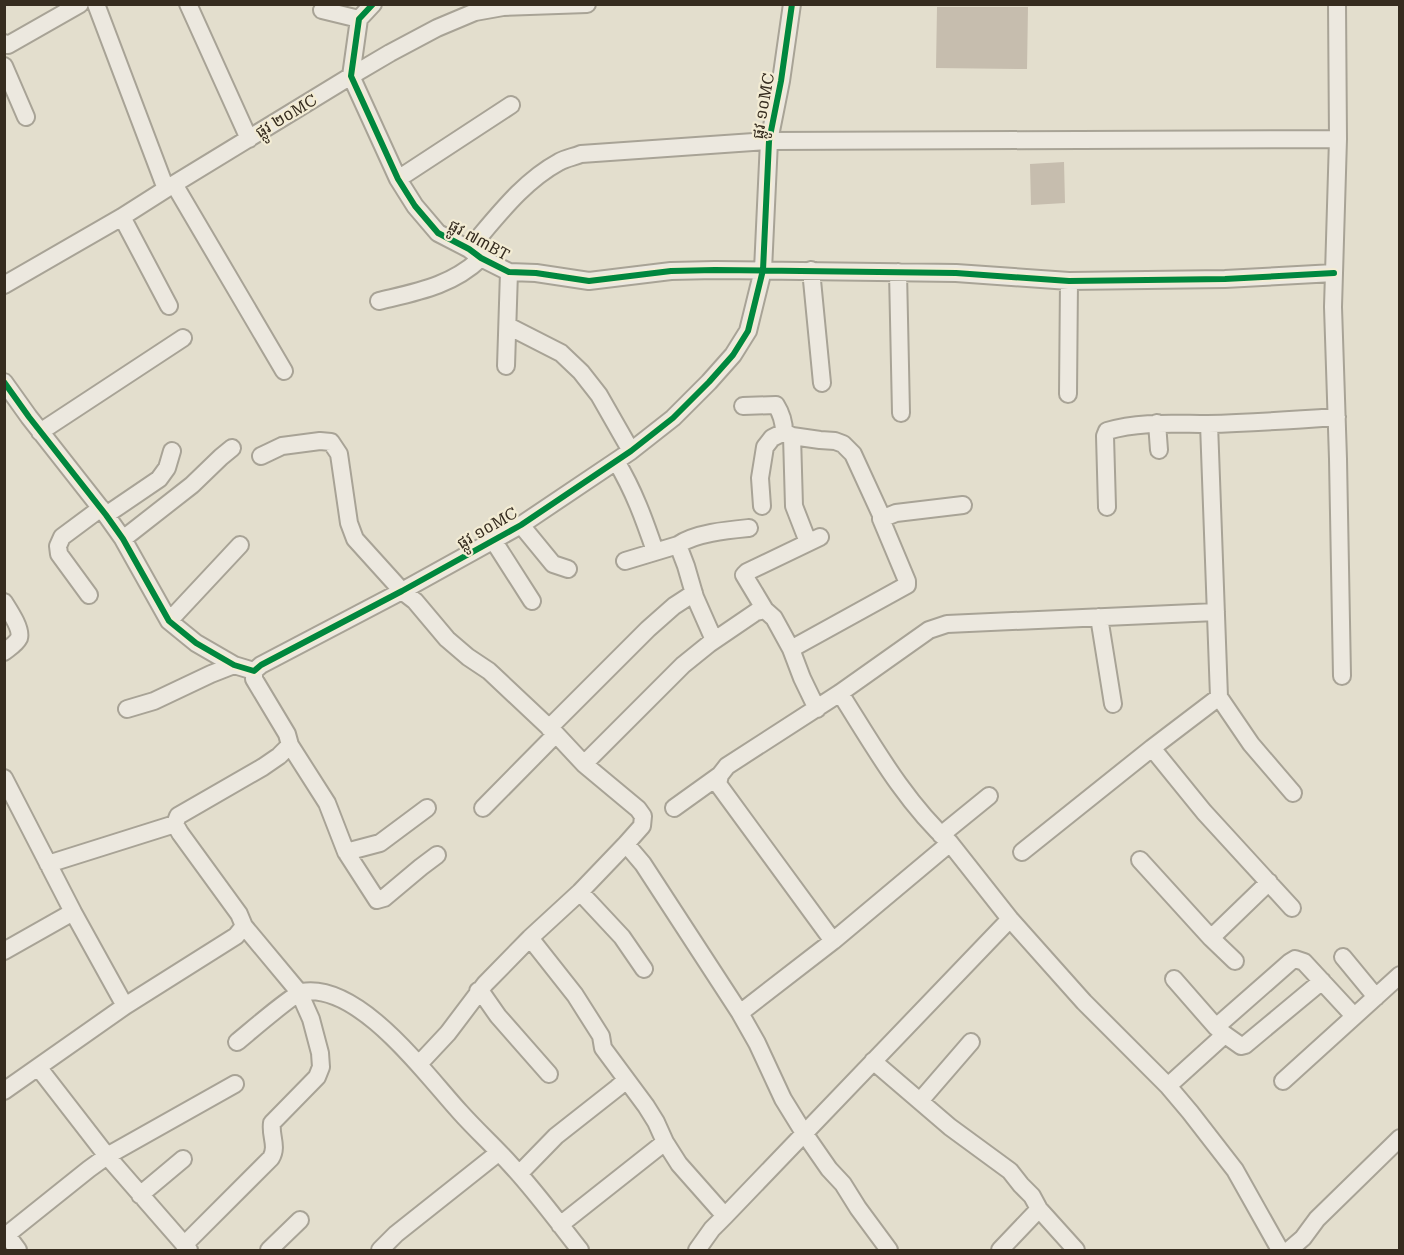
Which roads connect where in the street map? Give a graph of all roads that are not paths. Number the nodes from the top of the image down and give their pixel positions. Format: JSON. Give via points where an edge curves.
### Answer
{"nodes":[{"id":1,"x":80,"y":4,"type":"edge"},
{"id":2,"x":96,"y":4,"type":"edge"},
{"id":3,"x":188,"y":4,"type":"edge"},
{"id":4,"x":373,"y":4,"type":"edge"},
{"id":5,"x":587,"y":4,"type":"edge"},
{"id":6,"x":792,"y":4,"type":"edge"},
{"id":7,"x":1337,"y":4,"type":"edge"},
{"id":8,"x":322,"y":10,"type":"dead end"},
{"id":9,"x":359,"y":19,"type":"junction"},
{"id":10,"x":6,"y":44,"type":"edge"},
{"id":11,"x":4,"y":65,"type":"edge"},
{"id":12,"x":351,"y":76,"type":"junction"},
{"id":13,"x":511,"y":105,"type":"dead end"},
{"id":14,"x":26,"y":117,"type":"dead end"},
{"id":15,"x":249,"y":139,"type":"junction"},
{"id":16,"x":1338,"y":139,"type":"junction"},
{"id":17,"x":769,"y":141,"type":"junction"},
{"id":18,"x":398,"y":179,"type":"junction"},
{"id":19,"x":170,"y":186,"type":"junction"},
{"id":20,"x":122,"y":217,"type":"junction"},
{"id":21,"x":475,"y":254,"type":"junction"},
{"id":22,"x":763,"y":270,"type":"junction"},
{"id":23,"x":811,"y":270,"type":"junction"},
{"id":24,"x":509,"y":272,"type":"junction"},
{"id":25,"x":898,"y":272,"type":"junction"},
{"id":26,"x":1334,"y":273,"type":"junction"},
{"id":27,"x":1069,"y":281,"type":"junction"},
{"id":28,"x":4,"y":285,"type":"edge"},
{"id":29,"x":379,"y":301,"type":"dead end"},
{"id":30,"x":169,"y":306,"type":"dead end"},
{"id":31,"x":508,"y":326,"type":"junction"},
{"id":32,"x":183,"y":338,"type":"dead end"},
{"id":33,"x":506,"y":366,"type":"dead end"},
{"id":34,"x":284,"y":371,"type":"dead end"},
{"id":35,"x":4,"y":382,"type":"edge"},
{"id":36,"x":822,"y":383,"type":"dead end"},
{"id":37,"x":1068,"y":394,"type":"dead end"},
{"id":38,"x":743,"y":406,"type":"dead end"},
{"id":39,"x":901,"y":413,"type":"dead end"},
{"id":40,"x":1337,"y":417,"type":"junction"},
{"id":41,"x":1157,"y":423,"type":"junction"},
{"id":42,"x":1209,"y":424,"type":"junction"},
{"id":43,"x":40,"y":432,"type":"junction"},
{"id":44,"x":788,"y":434,"type":"junction"},
{"id":45,"x":232,"y":448,"type":"dead end"},
{"id":46,"x":1160,"y":450,"type":"dead end"},
{"id":47,"x":631,"y":451,"type":"junction"},
{"id":48,"x":172,"y":452,"type":"dead end"},
{"id":49,"x":261,"y":456,"type":"dead end"},
{"id":50,"x":616,"y":461,"type":"junction"},
{"id":51,"x":963,"y":505,"type":"dead end"},
{"id":52,"x":762,"y":506,"type":"dead end"},
{"id":53,"x":1107,"y":507,"type":"dead end"},
{"id":54,"x":104,"y":511,"type":"junction"},
{"id":55,"x":881,"y":519,"type":"junction"},
{"id":56,"x":521,"y":525,"type":"junction"},
{"id":57,"x":749,"y":528,"type":"dead end"},
{"id":58,"x":123,"y":539,"type":"junction"},
{"id":59,"x":493,"y":540,"type":"junction"},
{"id":60,"x":240,"y":545,"type":"dead end"},
{"id":61,"x":678,"y":545,"type":"junction"},
{"id":62,"x":655,"y":552,"type":"junction"},
{"id":63,"x":625,"y":561,"type":"dead end"},
{"id":64,"x":568,"y":569,"type":"dead end"},
{"id":65,"x":402,"y":591,"type":"junction"},
{"id":66,"x":694,"y":593,"type":"junction"},
{"id":67,"x":89,"y":595,"type":"dead end"},
{"id":68,"x":532,"y":601,"type":"dead end"},
{"id":69,"x":4,"y":602,"type":"edge"},
{"id":70,"x":765,"y":610,"type":"junction"},
{"id":71,"x":1216,"y":612,"type":"junction"},
{"id":72,"x":1098,"y":617,"type":"junction"},
{"id":73,"x":169,"y":621,"type":"junction"},
{"id":74,"x":714,"y":640,"type":"junction"},
{"id":75,"x":791,"y":649,"type":"junction"},
{"id":76,"x":4,"y":652,"type":"edge"},
{"id":77,"x":234,"y":665,"type":"junction"},
{"id":78,"x":254,"y":671,"type":"junction"},
{"id":79,"x":1342,"y":676,"type":"dead end"},
{"id":80,"x":840,"y":693,"type":"junction"},
{"id":81,"x":1219,"y":697,"type":"junction"},
{"id":82,"x":1113,"y":704,"type":"dead end"},
{"id":83,"x":817,"y":708,"type":"junction"},
{"id":84,"x":127,"y":709,"type":"dead end"},
{"id":85,"x":553,"y":731,"type":"junction"},
{"id":86,"x":290,"y":746,"type":"junction"},
{"id":87,"x":1152,"y":748,"type":"junction"},
{"id":88,"x":584,"y":764,"type":"junction"},
{"id":89,"x":720,"y":775,"type":"junction"},
{"id":90,"x":4,"y":778,"type":"edge"},
{"id":91,"x":1293,"y":793,"type":"dead end"},
{"id":92,"x":989,"y":796,"type":"dead end"},
{"id":93,"x":427,"y":808,"type":"dead end"},
{"id":94,"x":483,"y":808,"type":"dead end"},
{"id":95,"x":674,"y":808,"type":"dead end"},
{"id":96,"x":175,"y":824,"type":"junction"},
{"id":97,"x":945,"y":839,"type":"junction"},
{"id":98,"x":626,"y":844,"type":"junction"},
{"id":99,"x":346,"y":852,"type":"junction"},
{"id":100,"x":1022,"y":852,"type":"dead end"},
{"id":101,"x":437,"y":855,"type":"dead end"},
{"id":102,"x":1140,"y":860,"type":"dead end"},
{"id":103,"x":48,"y":864,"type":"junction"},
{"id":104,"x":1269,"y":882,"type":"junction"},
{"id":105,"x":580,"y":892,"type":"junction"},
{"id":106,"x":1292,"y":908,"type":"dead end"},
{"id":107,"x":73,"y":912,"type":"junction"},
{"id":108,"x":1010,"y":919,"type":"junction"},
{"id":109,"x":244,"y":926,"type":"junction"},
{"id":110,"x":530,"y":938,"type":"junction"},
{"id":111,"x":1211,"y":938,"type":"junction"},
{"id":112,"x":833,"y":941,"type":"junction"},
{"id":113,"x":4,"y":951,"type":"edge"},
{"id":114,"x":1343,"y":957,"type":"dead end"},
{"id":115,"x":1235,"y":961,"type":"dead end"},
{"id":116,"x":644,"y":969,"type":"dead end"},
{"id":117,"x":1400,"y":975,"type":"edge"},
{"id":118,"x":1174,"y":979,"type":"dead end"},
{"id":119,"x":1322,"y":981,"type":"junction"},
{"id":120,"x":299,"y":992,"type":"junction"},
{"id":121,"x":478,"y":992,"type":"junction"},
{"id":122,"x":1376,"y":997,"type":"junction"},
{"id":123,"x":125,"y":1006,"type":"junction"},
{"id":124,"x":740,"y":1013,"type":"junction"},
{"id":125,"x":1354,"y":1016,"type":"junction"},
{"id":126,"x":1220,"y":1030,"type":"junction"},
{"id":127,"x":237,"y":1042,"type":"dead end"},
{"id":128,"x":972,"y":1042,"type":"dead end"},
{"id":129,"x":873,"y":1061,"type":"junction"},
{"id":130,"x":419,"y":1064,"type":"junction"},
{"id":131,"x":38,"y":1067,"type":"junction"},
{"id":132,"x":549,"y":1074,"type":"dead end"},
{"id":133,"x":626,"y":1080,"type":"junction"},
{"id":134,"x":1283,"y":1081,"type":"dead end"},
{"id":135,"x":235,"y":1084,"type":"dead end"},
{"id":136,"x":1168,"y":1086,"type":"junction"},
{"id":137,"x":4,"y":1090,"type":"edge"},
{"id":138,"x":920,"y":1101,"type":"junction"},
{"id":139,"x":804,"y":1133,"type":"junction"},
{"id":140,"x":1400,"y":1138,"type":"edge"},
{"id":141,"x":665,"y":1142,"type":"junction"},
{"id":142,"x":497,"y":1151,"type":"junction"},
{"id":143,"x":107,"y":1156,"type":"junction"},
{"id":144,"x":183,"y":1159,"type":"dead end"},
{"id":145,"x":519,"y":1174,"type":"junction"},
{"id":146,"x":140,"y":1195,"type":"junction"},
{"id":147,"x":1039,"y":1209,"type":"junction"},
{"id":148,"x":725,"y":1216,"type":"junction"},
{"id":149,"x":300,"y":1220,"type":"dead end"},
{"id":150,"x":560,"y":1225,"type":"junction"},
{"id":151,"x":6,"y":1236,"type":"edge"},
{"id":152,"x":187,"y":1248,"type":"edge"},
{"id":153,"x":579,"y":1250,"type":"edge"},
{"id":154,"x":18,"y":1251,"type":"edge"},
{"id":155,"x":269,"y":1251,"type":"edge"},
{"id":156,"x":380,"y":1251,"type":"edge"},
{"id":157,"x":697,"y":1251,"type":"edge"},
{"id":158,"x":889,"y":1251,"type":"edge"},
{"id":159,"x":1000,"y":1251,"type":"edge"},
{"id":160,"x":1076,"y":1251,"type":"edge"},
{"id":161,"x":1280,"y":1251,"type":"edge"},
{"id":162,"x":1289,"y":1251,"type":"edge"}],
"edges":[{"from":1,"to":10,"type":"street"},
{"from":2,"to":19,"type":"street"},
{"from":3,"to":15,"type":"street"},
{"from":4,"to":9,"type":"street"},
{"from":5,"to":12,"type":"street","name":"ផ្លូវ ២០MC","via":[[475,12],[437,28]]},
{"from":6,"to":17,"type":"street","name":"ផ្លូវ ១០MC"},
{"from":7,"to":16,"type":"street"},
{"from":8,"to":9,"type":"street"},
{"from":9,"to":12,"type":"street"},
{"from":10,"to":11,"type":"street","via":[[10,58]]},
{"from":11,"to":14,"type":"street"},
{"from":12,"to":15,"type":"street","name":"ផ្លូវ ២០MC"},
{"from":12,"to":18,"type":"street","name":"ផ្លូវ ៧៣BT"},
{"from":13,"to":18,"type":"street"},
{"from":15,"to":19,"type":"street","name":"ផ្លូវ ២០MC"},
{"from":16,"to":17,"type":"street"},
{"from":16,"to":26,"type":"street"},
{"from":17,"to":21,"type":"street","via":[[581,154],[561,161],[540,174],[506,206]]},
{"from":17,"to":22,"type":"street","name":"ផ្លូវ ១០MC"},
{"from":18,"to":21,"type":"street","name":"ផ្លូវ ៧៣BT","via":[[438,233]]},
{"from":19,"to":20,"type":"street","name":"ផ្លូវ ២០MC"},
{"from":19,"to":34,"type":"street"},
{"from":20,"to":28,"type":"street","name":"ផ្លូវ ២០MC"},
{"from":20,"to":30,"type":"street"},
{"from":21,"to":24,"type":"street","name":"ផ្លូវ ៧៣BT"},
{"from":21,"to":29,"type":"street","via":[[475,264],[443,284]]},
{"from":22,"to":23,"type":"street","name":"ផ្លូវ ៧៣BT"},
{"from":22,"to":24,"type":"street","name":"ផ្លូវ ៧៣BT","via":[[671,271],[589,280]]},
{"from":22,"to":47,"type":"street","name":"ផ្លូវ ១០MC","via":[[748,331],[733,355],[673,418]]},
{"from":23,"to":25,"type":"street","name":"ផ្លូវ ៧៣BT"},
{"from":23,"to":36,"type":"street"},
{"from":24,"to":31,"type":"street"},
{"from":25,"to":27,"type":"street","name":"ផ្លូវ ៧៣BT"},
{"from":25,"to":39,"type":"street"},
{"from":26,"to":27,"type":"street","name":"ផ្លូវ ៧៣BT"},
{"from":26,"to":40,"type":"street"},
{"from":27,"to":37,"type":"street"},
{"from":31,"to":33,"type":"street"},
{"from":31,"to":47,"type":"street","via":[[561,353],[581,372]]},
{"from":32,"to":43,"type":"street"},
{"from":35,"to":43,"type":"street"},
{"from":38,"to":44,"type":"street","via":[[776,405]]},
{"from":40,"to":42,"type":"street"},
{"from":40,"to":79,"type":"street"},
{"from":41,"to":42,"type":"street"},
{"from":41,"to":46,"type":"street"},
{"from":41,"to":53,"type":"street","via":[[1107,431]]},
{"from":42,"to":71,"type":"street"},
{"from":43,"to":54,"type":"street"},
{"from":44,"to":52,"type":"street","via":[[772,438],[765,447],[760,478]]},
{"from":44,"to":55,"type":"street","via":[[843,444],[853,454]]},
{"from":44,"to":70,"type":"street","via":[[794,506],[814,540],[744,575]]},
{"from":45,"to":58,"type":"street"},
{"from":47,"to":50,"type":"street","name":"ផ្លូវ ១០MC"},
{"from":48,"to":54,"type":"street","via":[[159,479]]},
{"from":49,"to":65,"type":"street","via":[[282,446],[331,442],[339,454],[355,539]]},
{"from":50,"to":56,"type":"street","name":"ផ្លូវ ១០MC"},
{"from":50,"to":62,"type":"street","via":[[637,500]]},
{"from":51,"to":55,"type":"street","via":[[896,513]]},
{"from":54,"to":58,"type":"street"},
{"from":54,"to":67,"type":"street","via":[[62,537],[58,546],[59,554]]},
{"from":55,"to":75,"type":"street","via":[[907,585]]},
{"from":56,"to":59,"type":"street","name":"ផ្លូវ ១០MC"},
{"from":56,"to":64,"type":"street","via":[[553,564]]},
{"from":57,"to":61,"type":"street","via":[[685,540]]},
{"from":58,"to":73,"type":"street"},
{"from":59,"to":65,"type":"street","name":"ផ្លូវ ១០MC"},
{"from":59,"to":68,"type":"street"},
{"from":60,"to":73,"type":"street"},
{"from":61,"to":62,"type":"street"},
{"from":61,"to":66,"type":"street"},
{"from":62,"to":63,"type":"street"},
{"from":65,"to":78,"type":"street","name":"ផ្លូវ ១០MC"},
{"from":65,"to":85,"type":"street","via":[[447,639],[489,671]]},
{"from":66,"to":74,"type":"street"},
{"from":66,"to":85,"type":"street","via":[[648,629]]},
{"from":69,"to":76,"type":"street","via":[[20,633]]},
{"from":70,"to":74,"type":"street"},
{"from":70,"to":75,"type":"street","via":[[774,618]]},
{"from":71,"to":72,"type":"street"},
{"from":71,"to":81,"type":"street"},
{"from":72,"to":80,"type":"street","via":[[947,624],[929,630]]},
{"from":72,"to":82,"type":"street"},
{"from":73,"to":77,"type":"street","via":[[196,643]]},
{"from":74,"to":88,"type":"street","via":[[683,665]]},
{"from":75,"to":83,"type":"street"},
{"from":77,"to":78,"type":"street"},
{"from":77,"to":84,"type":"street"},
{"from":78,"to":86,"type":"street","via":[[254,680],[287,734]]},
{"from":80,"to":83,"type":"street"},
{"from":80,"to":97,"type":"street","via":[[902,789]]},
{"from":81,"to":87,"type":"street"},
{"from":81,"to":91,"type":"street","via":[[1251,744]]},
{"from":83,"to":89,"type":"street","via":[[727,766]]},
{"from":85,"to":88,"type":"street"},
{"from":85,"to":94,"type":"street"},
{"from":86,"to":96,"type":"street","via":[[263,767],[178,816]]},
{"from":86,"to":99,"type":"street","via":[[327,803]]},
{"from":87,"to":100,"type":"street"},
{"from":87,"to":104,"type":"street"},
{"from":88,"to":98,"type":"street","via":[[643,816],[642,826]]},
{"from":89,"to":95,"type":"street"},
{"from":89,"to":112,"type":"street","via":[[718,784]]},
{"from":90,"to":103,"type":"street"},
{"from":92,"to":97,"type":"street"},
{"from":93,"to":99,"type":"street","via":[[380,843]]},
{"from":96,"to":103,"type":"street"},
{"from":96,"to":109,"type":"street"},
{"from":97,"to":108,"type":"street"},
{"from":97,"to":112,"type":"street"},
{"from":98,"to":105,"type":"street"},
{"from":98,"to":124,"type":"street"},
{"from":99,"to":101,"type":"street","via":[[376,900],[384,898]]},
{"from":102,"to":111,"type":"street"},
{"from":103,"to":107,"type":"street"},
{"from":104,"to":106,"type":"street"},
{"from":104,"to":111,"type":"street"},
{"from":105,"to":110,"type":"street"},
{"from":105,"to":116,"type":"street","via":[[622,937]]},
{"from":107,"to":113,"type":"street"},
{"from":107,"to":123,"type":"street"},
{"from":108,"to":129,"type":"street"},
{"from":108,"to":136,"type":"street","via":[[1084,1002]]},
{"from":109,"to":120,"type":"street"},
{"from":109,"to":123,"type":"street","via":[[236,936]]},
{"from":110,"to":121,"type":"street"},
{"from":110,"to":133,"type":"street","via":[[575,995],[602,1036],[603,1048]]},
{"from":111,"to":115,"type":"street"},
{"from":112,"to":124,"type":"street"},
{"from":114,"to":122,"type":"street"},
{"from":117,"to":122,"type":"street"},
{"from":118,"to":126,"type":"street"},
{"from":119,"to":125,"type":"street"},
{"from":119,"to":126,"type":"street","via":[[1245,1045]]},
{"from":119,"to":126,"type":"street","via":[[1304,962],[1295,959]]},
{"from":120,"to":127,"type":"street"},
{"from":120,"to":130,"type":"street","via":[[326,993],[364,1013]]},
{"from":120,"to":152,"type":"street","via":[[320,1053],[317,1077],[272,1123],[272,1158]]},
{"from":121,"to":130,"type":"street"},
{"from":121,"to":132,"type":"street"},
{"from":122,"to":125,"type":"street"},
{"from":123,"to":131,"type":"street"},
{"from":124,"to":139,"type":"street"},
{"from":125,"to":134,"type":"street"},
{"from":126,"to":136,"type":"street","via":[[1221,1038]]},
{"from":128,"to":138,"type":"street"},
{"from":129,"to":138,"type":"street"},
{"from":129,"to":139,"type":"street"},
{"from":130,"to":142,"type":"street"},
{"from":131,"to":137,"type":"street"},
{"from":131,"to":143,"type":"street"},
{"from":133,"to":141,"type":"street","via":[[646,1106]]},
{"from":133,"to":145,"type":"street","via":[[556,1136]]},
{"from":135,"to":143,"type":"street"},
{"from":136,"to":161,"type":"street","via":[[1235,1170]]},
{"from":138,"to":147,"type":"street","via":[[1010,1171]]},
{"from":139,"to":148,"type":"street"},
{"from":139,"to":158,"type":"street"},
{"from":140,"to":162,"type":"street"},
{"from":141,"to":148,"type":"street"},
{"from":141,"to":150,"type":"street"},
{"from":142,"to":145,"type":"street"},
{"from":142,"to":156,"type":"street"},
{"from":143,"to":146,"type":"street"},
{"from":143,"to":151,"type":"street"},
{"from":144,"to":146,"type":"street"},
{"from":145,"to":150,"type":"street"},
{"from":146,"to":152,"type":"street"},
{"from":147,"to":159,"type":"street"},
{"from":147,"to":160,"type":"street"},
{"from":148,"to":157,"type":"street"},
{"from":149,"to":155,"type":"street"},
{"from":150,"to":153,"type":"street"},
{"from":151,"to":154,"type":"street"}]}
